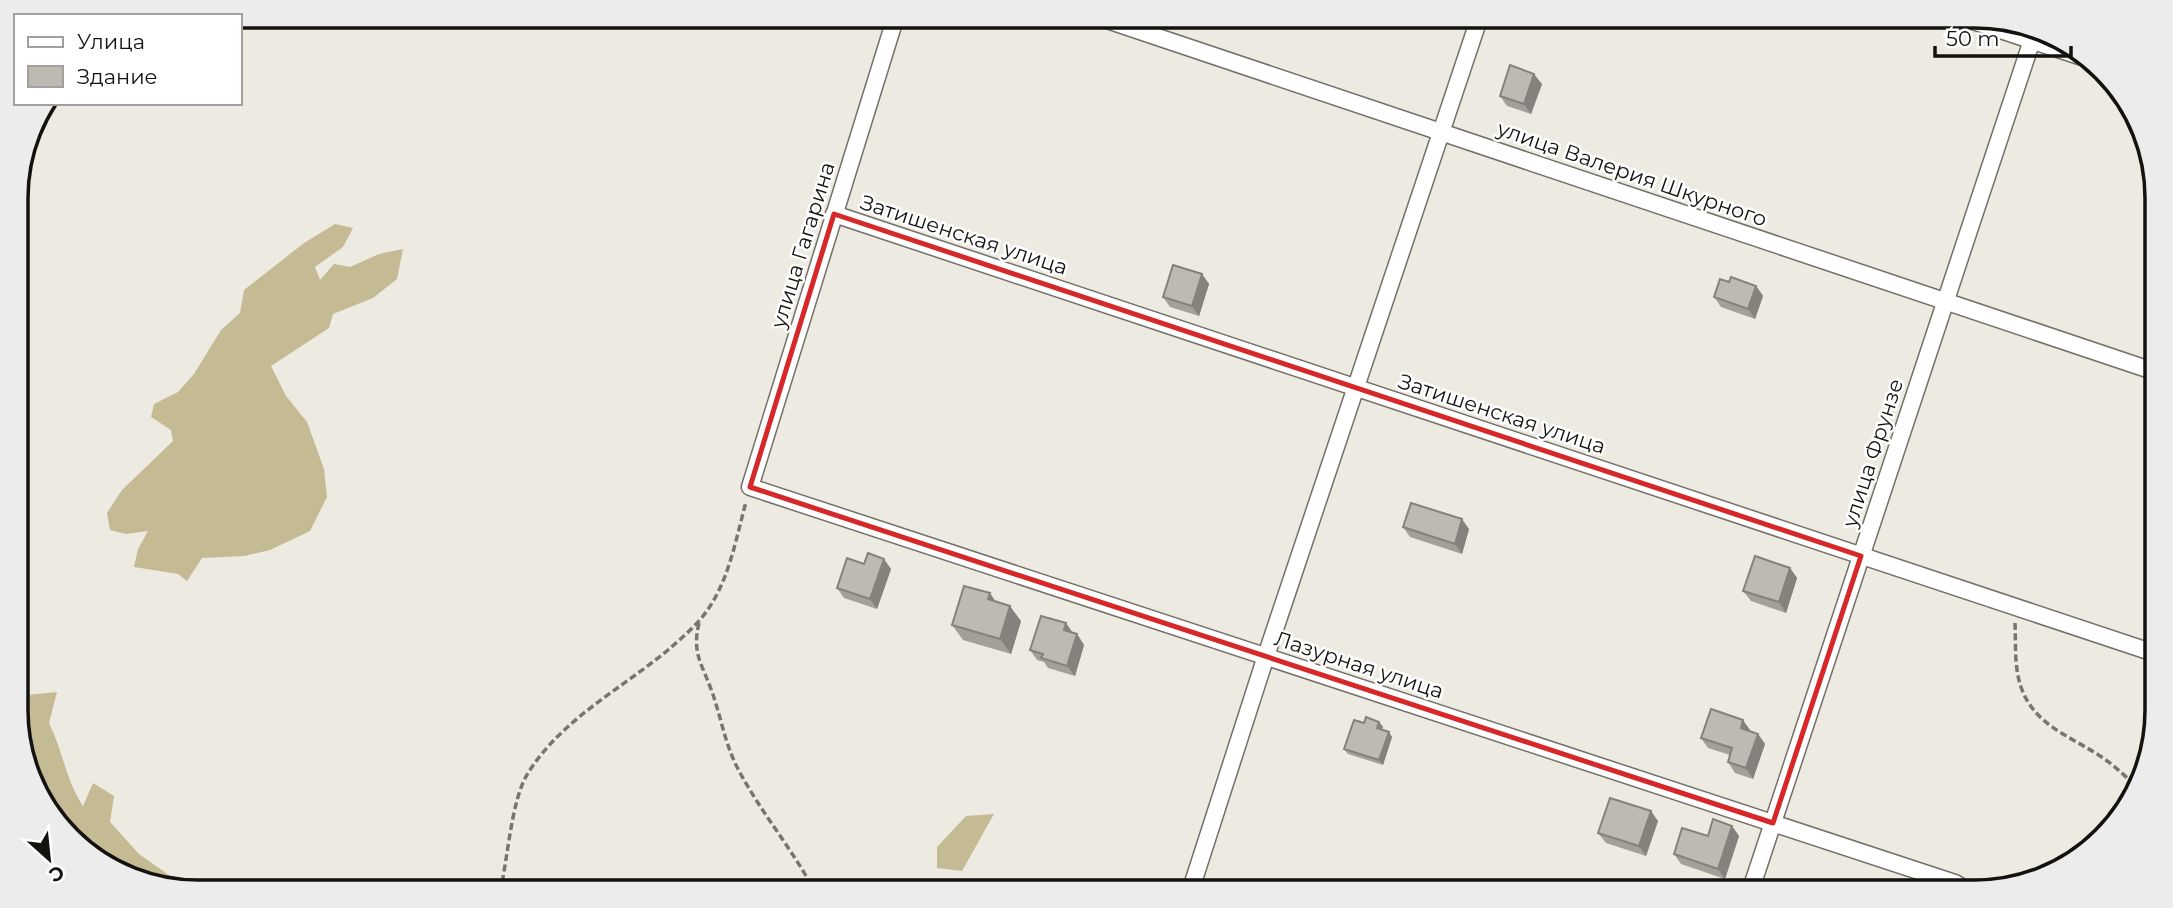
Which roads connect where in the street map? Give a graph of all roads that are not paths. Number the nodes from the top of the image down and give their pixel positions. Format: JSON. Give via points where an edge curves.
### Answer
{"nodes":[{"id":1,"x":892,"y":28,"type":"edge"},
{"id":2,"x":1131,"y":28,"type":"edge"},
{"id":3,"x":1476,"y":28,"type":"edge"},
{"id":4,"x":2033,"y":38,"type":"edge"},
{"id":5,"x":1441,"y":132,"type":"junction"},
{"id":6,"x":834,"y":214,"type":"junction"},
{"id":7,"x":1945,"y":301,"type":"junction"},
{"id":8,"x":2145,"y":368,"type":"edge"},
{"id":9,"x":1356,"y":388,"type":"junction"},
{"id":10,"x":750,"y":486,"type":"joint"},
{"id":11,"x":1861,"y":556,"type":"junction"},
{"id":12,"x":2145,"y":650,"type":"edge"},
{"id":13,"x":1266,"y":656,"type":"junction"},
{"id":14,"x":1773,"y":823,"type":"junction"},
{"id":15,"x":1194,"y":880,"type":"edge"},
{"id":16,"x":1754,"y":880,"type":"edge"},
{"id":17,"x":1946,"y":880,"type":"edge"}],
"edges":[{"from":1,"to":6,"type":"street","name":"улица Гагарина"},
{"from":2,"to":5,"type":"street","name":"улица Валерия Шкурного"},
{"from":3,"to":5,"type":"street"},
{"from":4,"to":7,"type":"street","name":"улица Фрунзе"},
{"from":5,"to":7,"type":"street","name":"улица Валерия Шкурного"},
{"from":5,"to":9,"type":"street"},
{"from":6,"to":9,"type":"street","name":"Затишенская улица"},
{"from":6,"to":10,"type":"street","name":"улица Гагарина"},
{"from":7,"to":8,"type":"street","name":"улица Валерия Шкурного"},
{"from":7,"to":11,"type":"street","name":"улица Фрунзе"},
{"from":9,"to":11,"type":"street","name":"Затишенская улица"},
{"from":9,"to":13,"type":"street"},
{"from":10,"to":13,"type":"street","name":"Лазурная улица"},
{"from":11,"to":12,"type":"street","name":"Затишенская улица"},
{"from":11,"to":14,"type":"street","name":"улица Фрунзе"},
{"from":13,"to":14,"type":"street","name":"Лазурная улица"},
{"from":13,"to":15,"type":"street"},
{"from":14,"to":16,"type":"street","name":"улица Фрунзе"},
{"from":14,"to":17,"type":"street","name":"Лазурная улица"}]}
